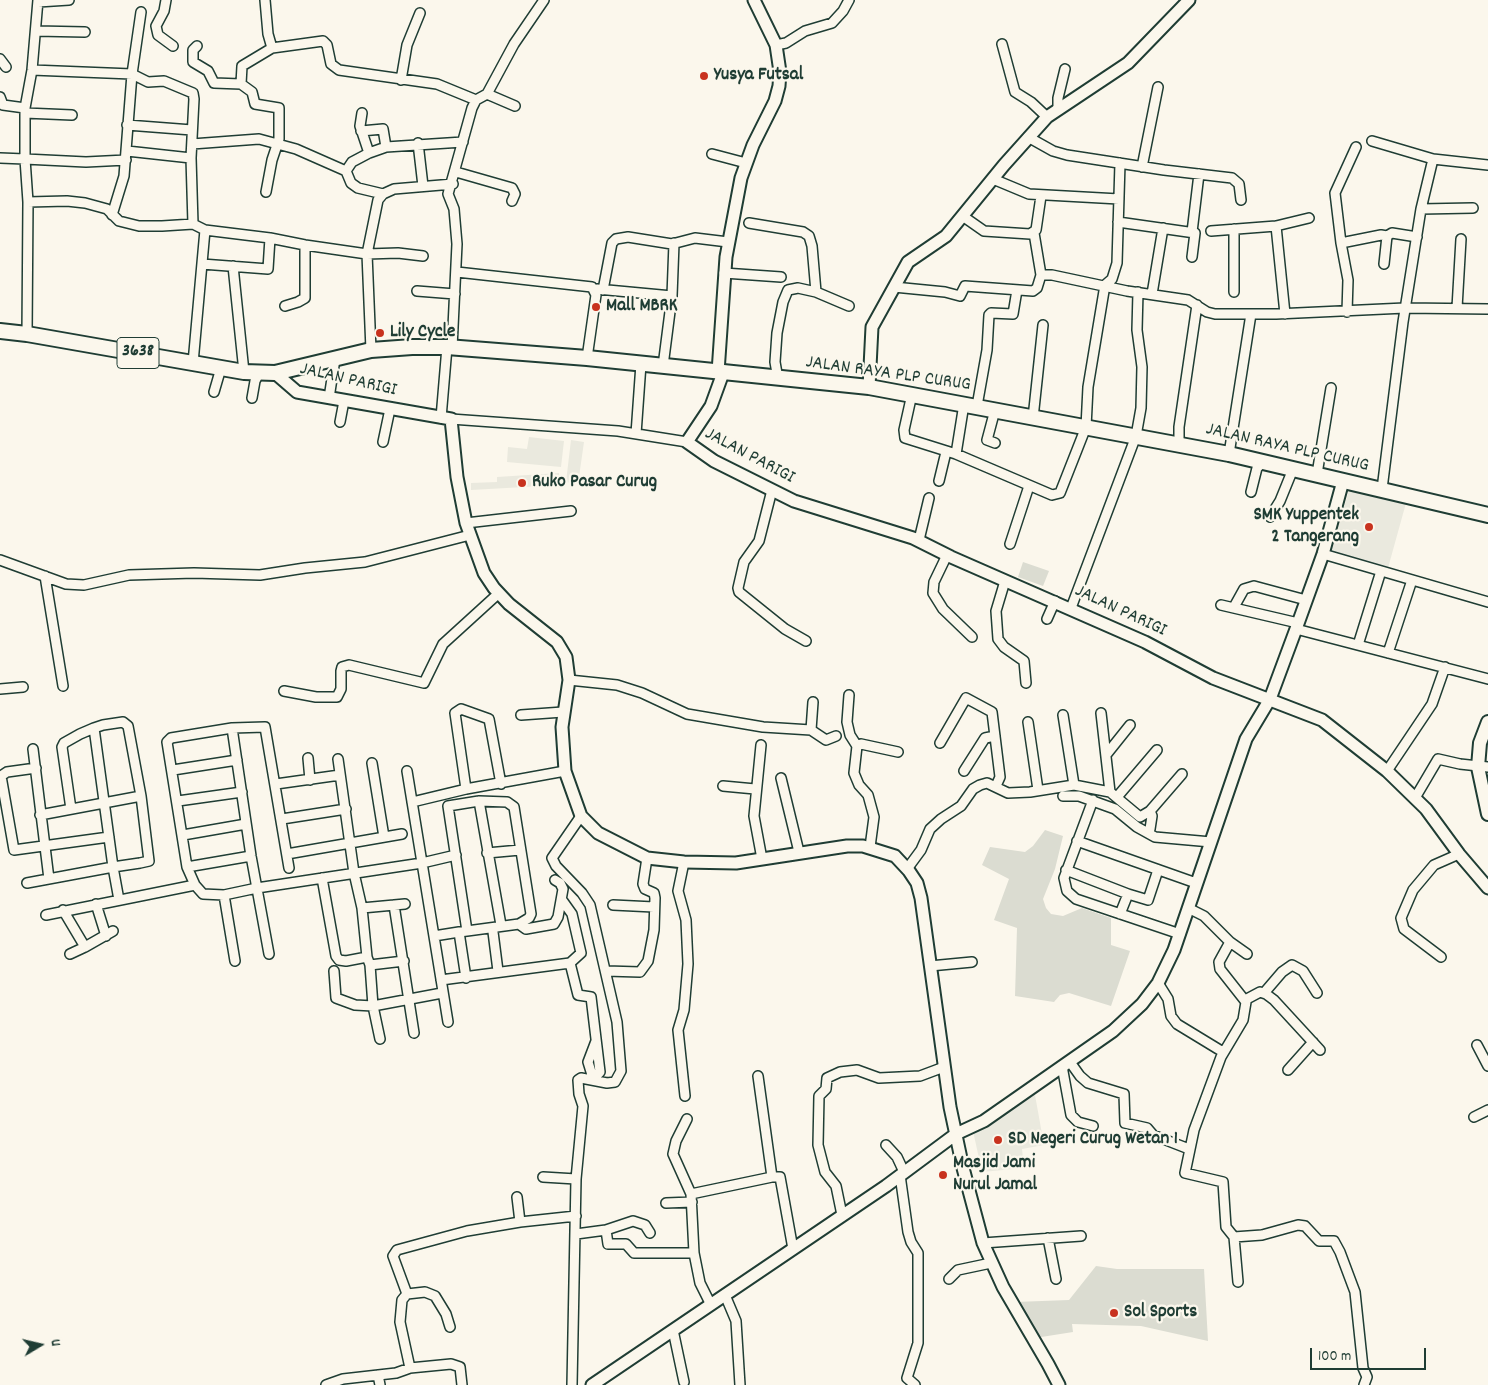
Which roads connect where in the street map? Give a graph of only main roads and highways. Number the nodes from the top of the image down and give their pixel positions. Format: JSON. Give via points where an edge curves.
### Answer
{"nodes":[{"id":1,"x":0,"y":331,"type":"edge"},
{"id":2,"x":1488,"y":515,"type":"edge"},
{"id":3,"x":1488,"y":722,"type":"edge"},
{"id":4,"x":1483,"y":767,"type":"edge"},
{"id":5,"x":1488,"y":814,"type":"edge"}],
"edges":[{"from":1,"to":2,"type":"main road","name":"JALAN RAYA PLP CURUG","number":"3638","via":[[259,373],[275,373],[371,350],[412,347],[587,358],[869,387],[1229,454]]},
{"from":3,"to":4,"type":"main road","via":[[1480,744]]},
{"from":4,"to":5,"type":"main road"}]}
